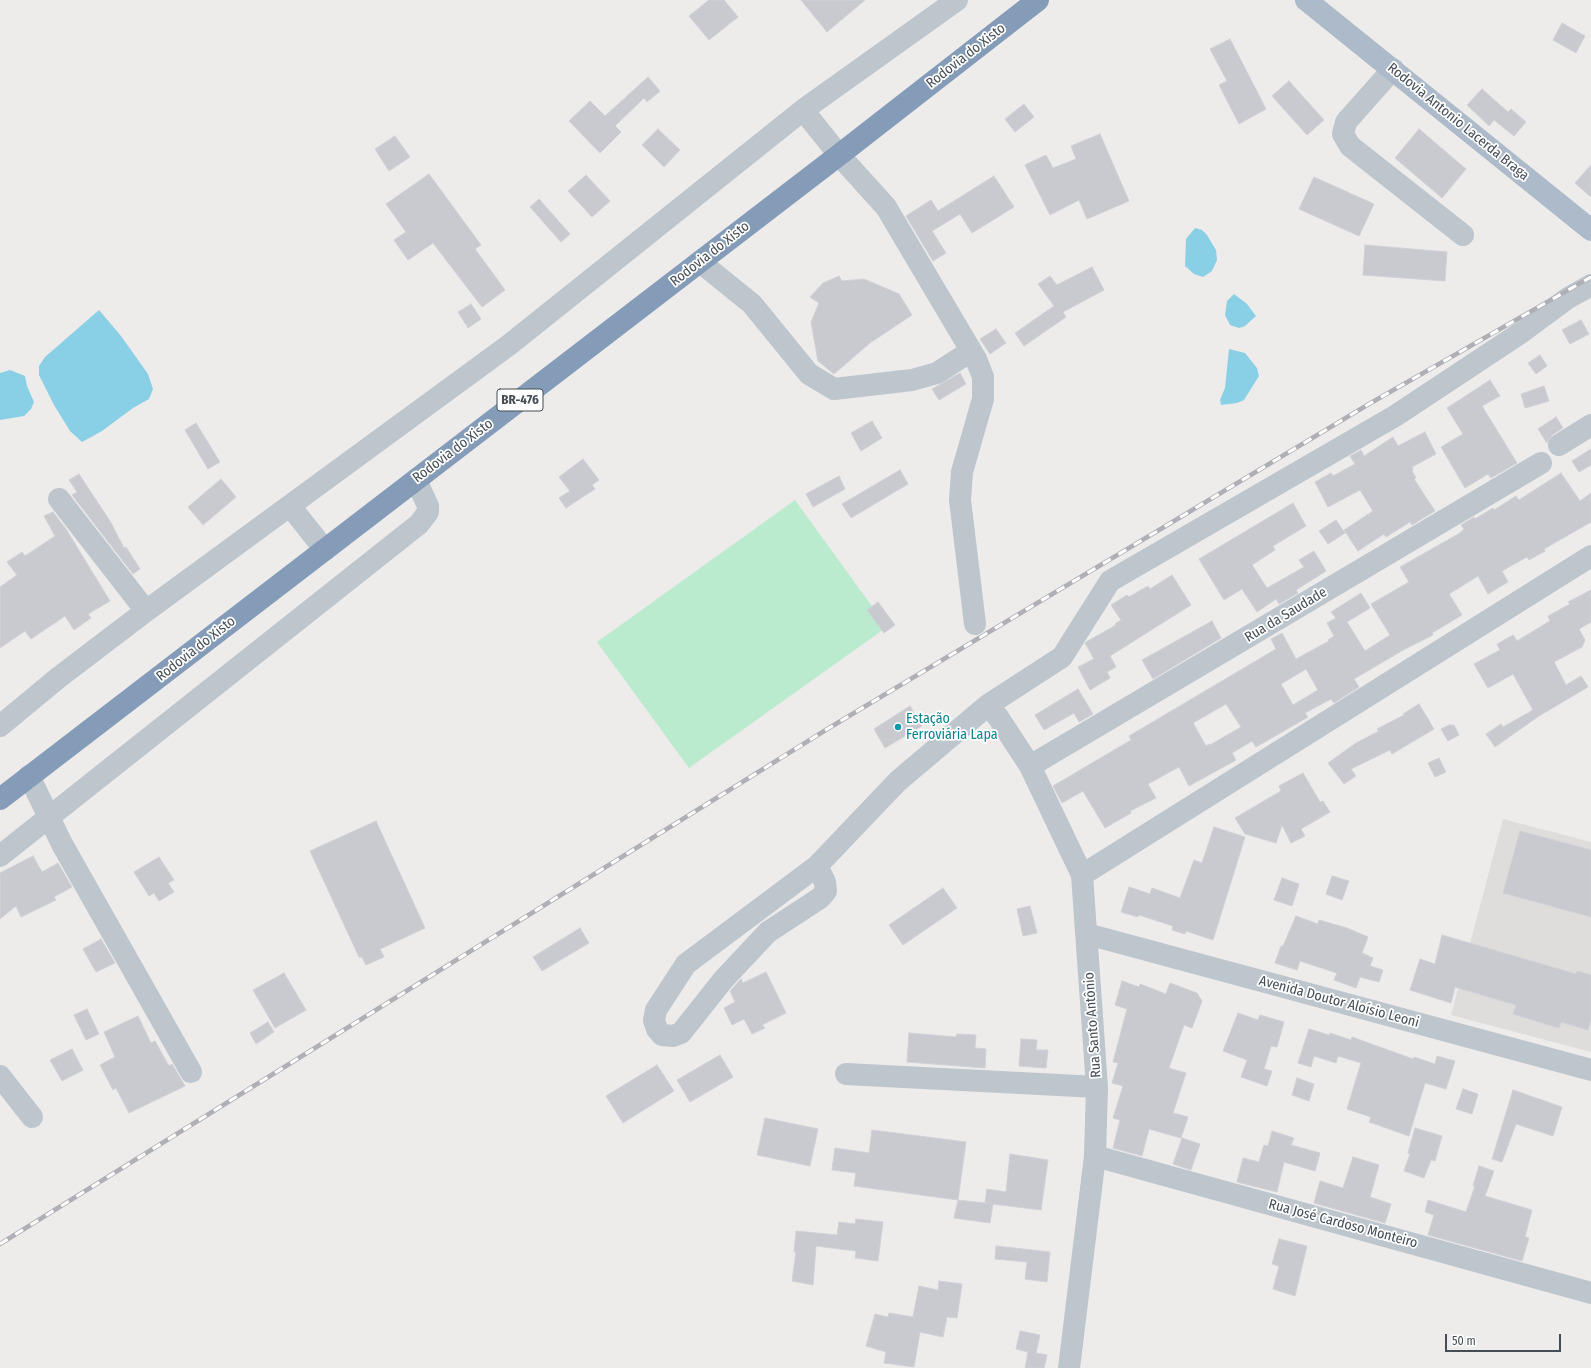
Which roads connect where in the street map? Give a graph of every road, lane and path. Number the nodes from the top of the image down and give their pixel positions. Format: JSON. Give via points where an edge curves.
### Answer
{"nodes":[{"id":1,"x":957,"y":0,"type":"edge"},
{"id":2,"x":1038,"y":0,"type":"edge"},
{"id":3,"x":1306,"y":0,"type":"edge"},
{"id":4,"x":1322,"y":7,"type":"edge"},
{"id":5,"x":1393,"y":69,"type":"junction"},
{"id":6,"x":803,"y":110,"type":"junction"},
{"id":7,"x":839,"y":156,"type":"junction"},
{"id":8,"x":1591,"y":230,"type":"edge"},
{"id":9,"x":1463,"y":235,"type":"dead end"},
{"id":10,"x":700,"y":262,"type":"junction"},
{"id":11,"x":1591,"y":285,"type":"edge"},
{"id":12,"x":971,"y":351,"type":"junction"},
{"id":13,"x":1591,"y":424,"type":"edge"},
{"id":14,"x":1559,"y":445,"type":"dead end"},
{"id":15,"x":1542,"y":463,"type":"dead end"},
{"id":16,"x":416,"y":480,"type":"junction"},
{"id":17,"x":59,"y":499,"type":"dead end"},
{"id":18,"x":290,"y":506,"type":"junction"},
{"id":19,"x":325,"y":550,"type":"junction"},
{"id":20,"x":1591,"y":556,"type":"edge"},
{"id":21,"x":146,"y":611,"type":"junction"},
{"id":22,"x":976,"y":624,"type":"dead end"},
{"id":23,"x":988,"y":705,"type":"junction"},
{"id":24,"x":0,"y":726,"type":"edge"},
{"id":25,"x":1030,"y":766,"type":"junction"},
{"id":26,"x":29,"y":776,"type":"junction"},
{"id":27,"x":0,"y":799,"type":"edge"},
{"id":28,"x":49,"y":818,"type":"junction"},
{"id":29,"x":0,"y":856,"type":"edge"},
{"id":30,"x":816,"y":866,"type":"junction"},
{"id":31,"x":1082,"y":875,"type":"junction"},
{"id":32,"x":1087,"y":934,"type":"junction"},
{"id":33,"x":1591,"y":1070,"type":"edge"},
{"id":34,"x":191,"y":1072,"type":"dead end"},
{"id":35,"x":846,"y":1074,"type":"dead end"},
{"id":36,"x":0,"y":1076,"type":"edge"},
{"id":37,"x":1097,"y":1087,"type":"junction"},
{"id":38,"x":32,"y":1117,"type":"dead end"},
{"id":39,"x":1095,"y":1156,"type":"junction"},
{"id":40,"x":1591,"y":1293,"type":"edge"},
{"id":41,"x":1069,"y":1368,"type":"edge"}],
"edges":[{"from":1,"to":6,"type":"street"},
{"from":2,"to":7,"type":"highway","name":"Rodovia do Xisto","number":"BR-476"},
{"from":3,"to":4,"type":"main road","name":"Rodovia Antonio Lacerda Braga"},
{"from":4,"to":5,"type":"main road","name":"Rodovia Antonio Lacerda Braga"},
{"from":5,"to":8,"type":"main road","name":"Rodovia Antonio Lacerda Braga"},
{"from":5,"to":9,"type":"street","via":[[1346,122],[1343,134],[1350,146]]},
{"from":6,"to":7,"type":"street"},
{"from":6,"to":18,"type":"street","via":[[509,345]]},
{"from":7,"to":10,"type":"highway","name":"Rodovia do Xisto","number":"BR-476"},
{"from":7,"to":12,"type":"street","via":[[886,207]]},
{"from":10,"to":12,"type":"street","via":[[752,304],[809,374],[834,389],[918,378],[937,373]]},
{"from":10,"to":16,"type":"highway","name":"Rodovia do Xisto","number":"BR-476"},
{"from":11,"to":23,"type":"street","via":[[1395,416],[1110,581],[1062,657]]},
{"from":12,"to":22,"type":"street","via":[[983,377],[983,399],[962,472],[960,500]]},
{"from":13,"to":14,"type":"street"},
{"from":15,"to":25,"type":"street","name":"Rua da Saudade"},
{"from":16,"to":19,"type":"highway","name":"Rodovia do Xisto","number":"BR-476"},
{"from":16,"to":28,"type":"street","via":[[428,506],[428,512],[419,524]]},
{"from":17,"to":21,"type":"street"},
{"from":18,"to":19,"type":"street"},
{"from":18,"to":21,"type":"street"},
{"from":19,"to":26,"type":"highway","name":"Rodovia do Xisto","number":"BR-476"},
{"from":20,"to":31,"type":"street"},
{"from":21,"to":24,"type":"street"},
{"from":23,"to":25,"type":"street","name":"Rua Santo Antônio"},
{"from":23,"to":30,"type":"street","via":[[898,781]]},
{"from":25,"to":31,"type":"street","name":"Rua Santo Antônio"},
{"from":26,"to":27,"type":"highway","name":"Rodovia do Xisto","number":"BR-476"},
{"from":26,"to":28,"type":"street"},
{"from":28,"to":29,"type":"street"},
{"from":28,"to":34,"type":"street"},
{"from":30,"to":30,"type":"street","via":[[826,882],[826,891],[820,898],[768,932],[723,980],[681,1033],[673,1036],[662,1035],[654,1020],[656,1010],[686,964]]},
{"from":31,"to":32,"type":"street","name":"Rua Santo Antônio"},
{"from":32,"to":33,"type":"street","name":"Avenida Doutor Aloísio Leoni"},
{"from":32,"to":37,"type":"street","name":"Rua Santo Antônio"},
{"from":35,"to":37,"type":"street"},
{"from":36,"to":38,"type":"street"},
{"from":37,"to":39,"type":"street","name":"Rua Santo Antônio"},
{"from":39,"to":40,"type":"street","name":"Rua José Cardoso Monteiro"},
{"from":39,"to":41,"type":"street","name":"Rua Santo Antônio"}]}
